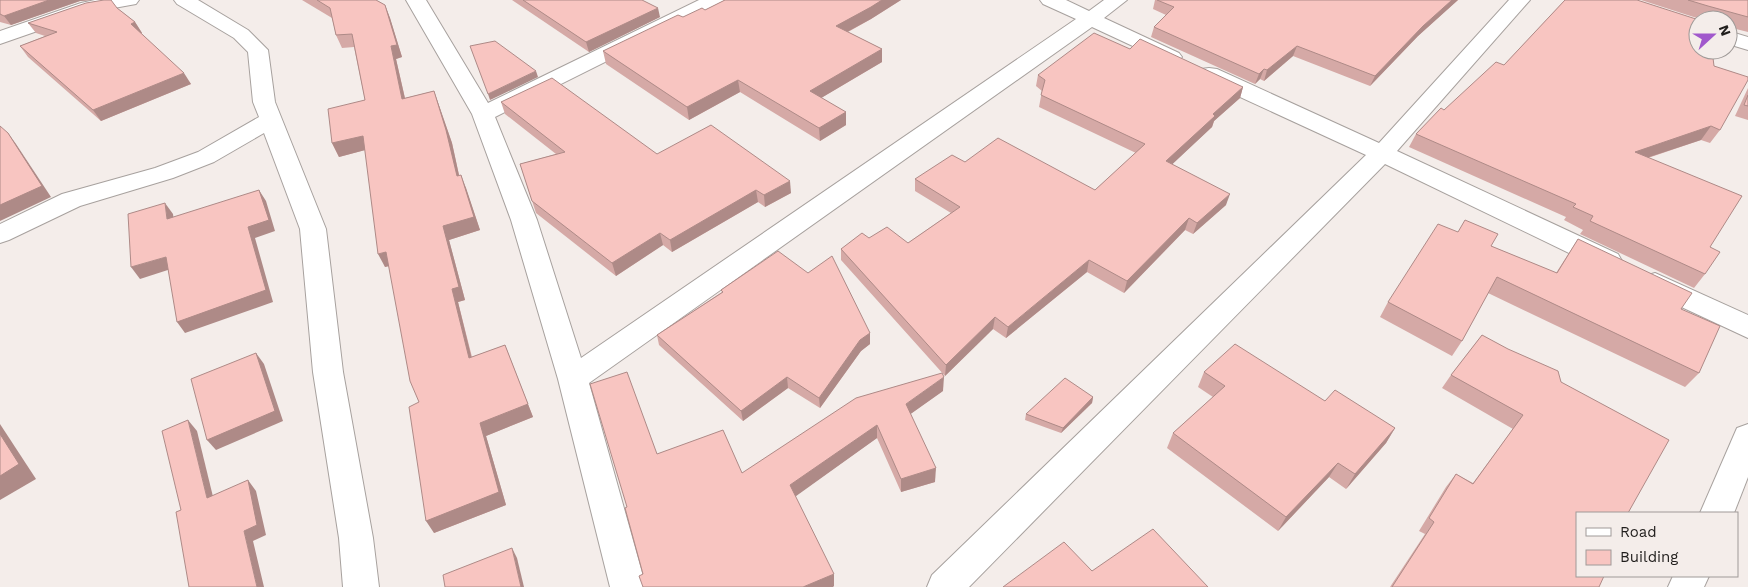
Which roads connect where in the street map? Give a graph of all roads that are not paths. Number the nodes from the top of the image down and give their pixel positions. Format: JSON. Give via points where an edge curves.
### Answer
{"nodes":[{"id":1,"x":129,"y":0,"type":"edge"},
{"id":2,"x":184,"y":0,"type":"edge"},
{"id":3,"x":416,"y":0,"type":"edge"},
{"id":4,"x":714,"y":0,"type":"edge"},
{"id":5,"x":1050,"y":0,"type":"edge"},
{"id":6,"x":1117,"y":0,"type":"edge"},
{"id":7,"x":1520,"y":0,"type":"edge"},
{"id":8,"x":1089,"y":19,"type":"junction"},
{"id":9,"x":0,"y":38,"type":"edge"},
{"id":10,"x":483,"y":114,"type":"junction"},
{"id":11,"x":270,"y":120,"type":"junction"},
{"id":12,"x":1382,"y":153,"type":"junction"},
{"id":13,"x":0,"y":234,"type":"edge"},
{"id":14,"x":1748,"y":327,"type":"edge"},
{"id":15,"x":573,"y":379,"type":"junction"},
{"id":16,"x":1748,"y":437,"type":"edge"},
{"id":17,"x":1717,"y":512,"type":"edge"},
{"id":18,"x":361,"y":587,"type":"edge"},
{"id":19,"x":628,"y":587,"type":"edge"},
{"id":20,"x":945,"y":587,"type":"edge"}],
"edges":[{"from":1,"to":9,"type":"street","via":[[88,7]]},
{"from":2,"to":11,"type":"street","via":[[240,34],[258,50],[264,102]]},
{"from":3,"to":10,"type":"street"},
{"from":4,"to":10,"type":"street"},
{"from":5,"to":8,"type":"street"},
{"from":6,"to":8,"type":"street"},
{"from":7,"to":12,"type":"street"},
{"from":8,"to":12,"type":"street"},
{"from":8,"to":15,"type":"street"},
{"from":10,"to":15,"type":"street","via":[[524,220]]},
{"from":11,"to":13,"type":"street","via":[[206,157],[71,200]]},
{"from":11,"to":18,"type":"street","via":[[313,229],[328,372]]},
{"from":12,"to":14,"type":"street"},
{"from":12,"to":20,"type":"street"},
{"from":15,"to":19,"type":"street"},
{"from":16,"to":17,"type":"street"}]}
